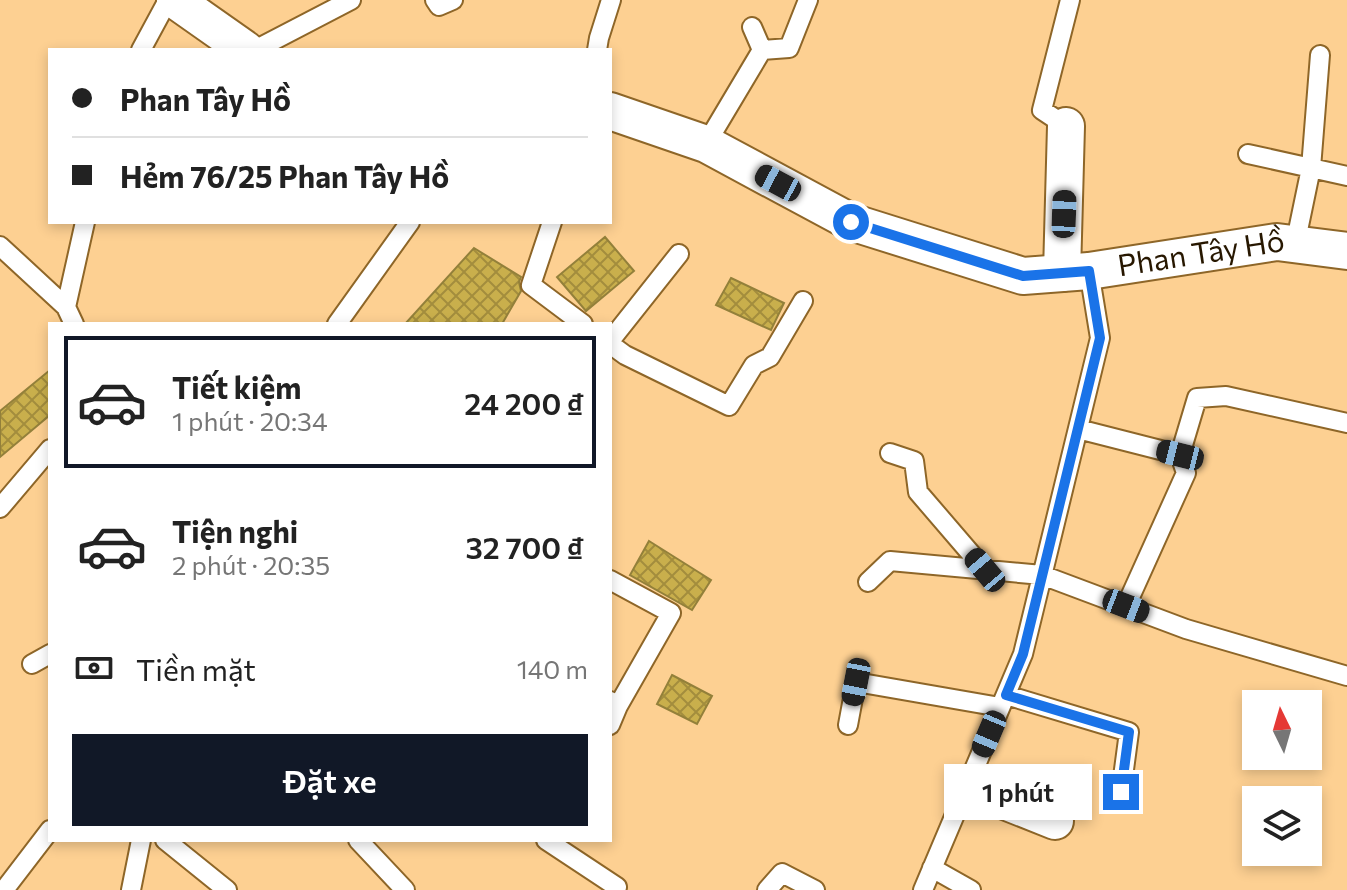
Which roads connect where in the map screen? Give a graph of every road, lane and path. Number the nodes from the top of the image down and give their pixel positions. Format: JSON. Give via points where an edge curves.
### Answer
{"nodes":[{"id":1,"x":168,"y":0,"type":"edge"},
{"id":2,"x":175,"y":0,"type":"edge"},
{"id":3,"x":351,"y":0,"type":"edge"},
{"id":4,"x":435,"y":0,"type":"edge"},
{"id":5,"x":453,"y":0,"type":"edge"},
{"id":6,"x":611,"y":0,"type":"edge"},
{"id":7,"x":808,"y":0,"type":"edge"},
{"id":8,"x":1070,"y":0,"type":"edge"},
{"id":9,"x":752,"y":27,"type":"dead end"},
{"id":10,"x":142,"y":48,"type":"edge"},
{"id":11,"x":243,"y":48,"type":"edge"},
{"id":12,"x":259,"y":48,"type":"edge"},
{"id":13,"x":597,"y":48,"type":"edge"},
{"id":14,"x":762,"y":50,"type":"junction"},
{"id":15,"x":1320,"y":55,"type":"dead end"},
{"id":16,"x":612,"y":112,"type":"edge"},
{"id":17,"x":1066,"y":126,"type":"joint"},
{"id":18,"x":706,"y":144,"type":"junction"},
{"id":19,"x":1248,"y":154,"type":"dead end"},
{"id":20,"x":1311,"y":168,"type":"junction"},
{"id":21,"x":1347,"y":176,"type":"edge"},
{"id":22,"x":85,"y":224,"type":"edge"},
{"id":23,"x":409,"y":224,"type":"edge"},
{"id":24,"x":551,"y":224,"type":"edge"},
{"id":25,"x":1295,"y":245,"type":"junction"},
{"id":26,"x":0,"y":246,"type":"edge"},
{"id":27,"x":1347,"y":251,"type":"edge"},
{"id":28,"x":679,"y":254,"type":"dead end"},
{"id":29,"x":1076,"y":272,"type":"junction"},
{"id":30,"x":803,"y":301,"type":"dead end"},
{"id":31,"x":70,"y":316,"type":"edge"},
{"id":32,"x":338,"y":322,"type":"edge"},
{"id":33,"x":580,"y":322,"type":"edge"},
{"id":34,"x":612,"y":340,"type":"edge"},
{"id":35,"x":612,"y":345,"type":"edge"},
{"id":36,"x":1347,"y":423,"type":"edge"},
{"id":37,"x":1078,"y":429,"type":"junction"},
{"id":38,"x":48,"y":451,"type":"edge"},
{"id":39,"x":890,"y":453,"type":"dead end"},
{"id":40,"x":1180,"y":455,"type":"junction"},
{"id":41,"x":0,"y":508,"type":"edge"},
{"id":42,"x":985,"y":570,"type":"junction"},
{"id":43,"x":1042,"y":575,"type":"junction"},
{"id":44,"x":612,"y":581,"type":"edge"},
{"id":45,"x":868,"y":582,"type":"dead end"},
{"id":46,"x":1126,"y":606,"type":"junction"},
{"id":47,"x":48,"y":655,"type":"edge"},
{"id":48,"x":32,"y":664,"type":"dead end"},
{"id":49,"x":1347,"y":676,"type":"edge"},
{"id":50,"x":1003,"y":701,"type":"junction"},
{"id":51,"x":614,"y":703,"type":"edge"},
{"id":52,"x":848,"y":725,"type":"dead end"},
{"id":53,"x":967,"y":786,"type":"junction"},
{"id":54,"x":1121,"y":792,"type":"dead end"},
{"id":55,"x":1055,"y":821,"type":"dead end"},
{"id":56,"x":48,"y":832,"type":"edge"},
{"id":57,"x":141,"y":842,"type":"edge"},
{"id":58,"x":167,"y":842,"type":"edge"},
{"id":59,"x":360,"y":842,"type":"edge"},
{"id":60,"x":568,"y":846,"type":"edge"},
{"id":61,"x":932,"y":868,"type":"junction"},
{"id":62,"x":4,"y":886,"type":"edge"},
{"id":63,"x":399,"y":888,"type":"edge"},
{"id":64,"x":131,"y":890,"type":"edge"},
{"id":65,"x":227,"y":890,"type":"edge"},
{"id":66,"x":615,"y":890,"type":"edge"},
{"id":67,"x":767,"y":890,"type":"edge"},
{"id":68,"x":815,"y":890,"type":"edge"},
{"id":69,"x":923,"y":890,"type":"edge"},
{"id":70,"x":971,"y":890,"type":"edge"}],
"edges":[{"from":1,"to":10,"type":"lane"},
{"from":2,"to":11,"type":"street"},
{"from":3,"to":12,"type":"lane"},
{"from":4,"to":5,"type":"lane","via":[[439,6]]},
{"from":6,"to":13,"type":"lane"},
{"from":7,"to":14,"type":"lane","via":[[789,48]]},
{"from":8,"to":17,"type":"lane","via":[[1042,110]]},
{"from":9,"to":14,"type":"lane"},
{"from":14,"to":18,"type":"lane"},
{"from":15,"to":20,"type":"lane"},
{"from":16,"to":18,"type":"street","name":"Phan Tây Hồ"},
{"from":17,"to":29,"type":"street"},
{"from":18,"to":29,"type":"street","name":"Phan Tây Hồ","via":[[851,222],[1023,276]]},
{"from":19,"to":20,"type":"lane"},
{"from":20,"to":21,"type":"lane"},
{"from":20,"to":25,"type":"lane"},
{"from":22,"to":31,"type":"lane"},
{"from":23,"to":32,"type":"lane"},
{"from":24,"to":33,"type":"lane","via":[[531,285]]},
{"from":25,"to":27,"type":"street","name":"Phan Tây Hồ"},
{"from":25,"to":29,"type":"street","name":"Phan Tây Hồ","via":[[1277,242]]},
{"from":26,"to":31,"type":"lane"},
{"from":28,"to":34,"type":"lane"},
{"from":29,"to":37,"type":"lane","via":[[1100,338]]},
{"from":30,"to":35,"type":"lane","via":[[770,357],[754,365],[729,406]]},
{"from":36,"to":40,"type":"lane","via":[[1226,396],[1197,398]]},
{"from":37,"to":40,"type":"lane"},
{"from":37,"to":43,"type":"lane"},
{"from":38,"to":41,"type":"lane"},
{"from":39,"to":42,"type":"lane","via":[[914,461],[918,492]]},
{"from":40,"to":46,"type":"lane","via":[[1186,473]]},
{"from":42,"to":43,"type":"lane"},
{"from":42,"to":45,"type":"lane","via":[[890,561]]},
{"from":43,"to":46,"type":"lane"},
{"from":43,"to":50,"type":"lane","via":[[1023,654]]},
{"from":44,"to":51,"type":"lane","via":[[671,613]]},
{"from":46,"to":49,"type":"lane"},
{"from":47,"to":48,"type":"lane"},
{"from":50,"to":52,"type":"lane","via":[[856,682]]},
{"from":50,"to":53,"type":"lane"},
{"from":50,"to":54,"type":"lane","via":[[1129,732]]},
{"from":53,"to":55,"type":"street"},
{"from":53,"to":61,"type":"lane"},
{"from":56,"to":62,"type":"lane"},
{"from":57,"to":64,"type":"lane"},
{"from":58,"to":65,"type":"lane"},
{"from":59,"to":63,"type":"lane"},
{"from":60,"to":66,"type":"lane"},
{"from":61,"to":69,"type":"lane"},
{"from":61,"to":70,"type":"lane"},
{"from":67,"to":68,"type":"lane","via":[[782,873]]}]}
